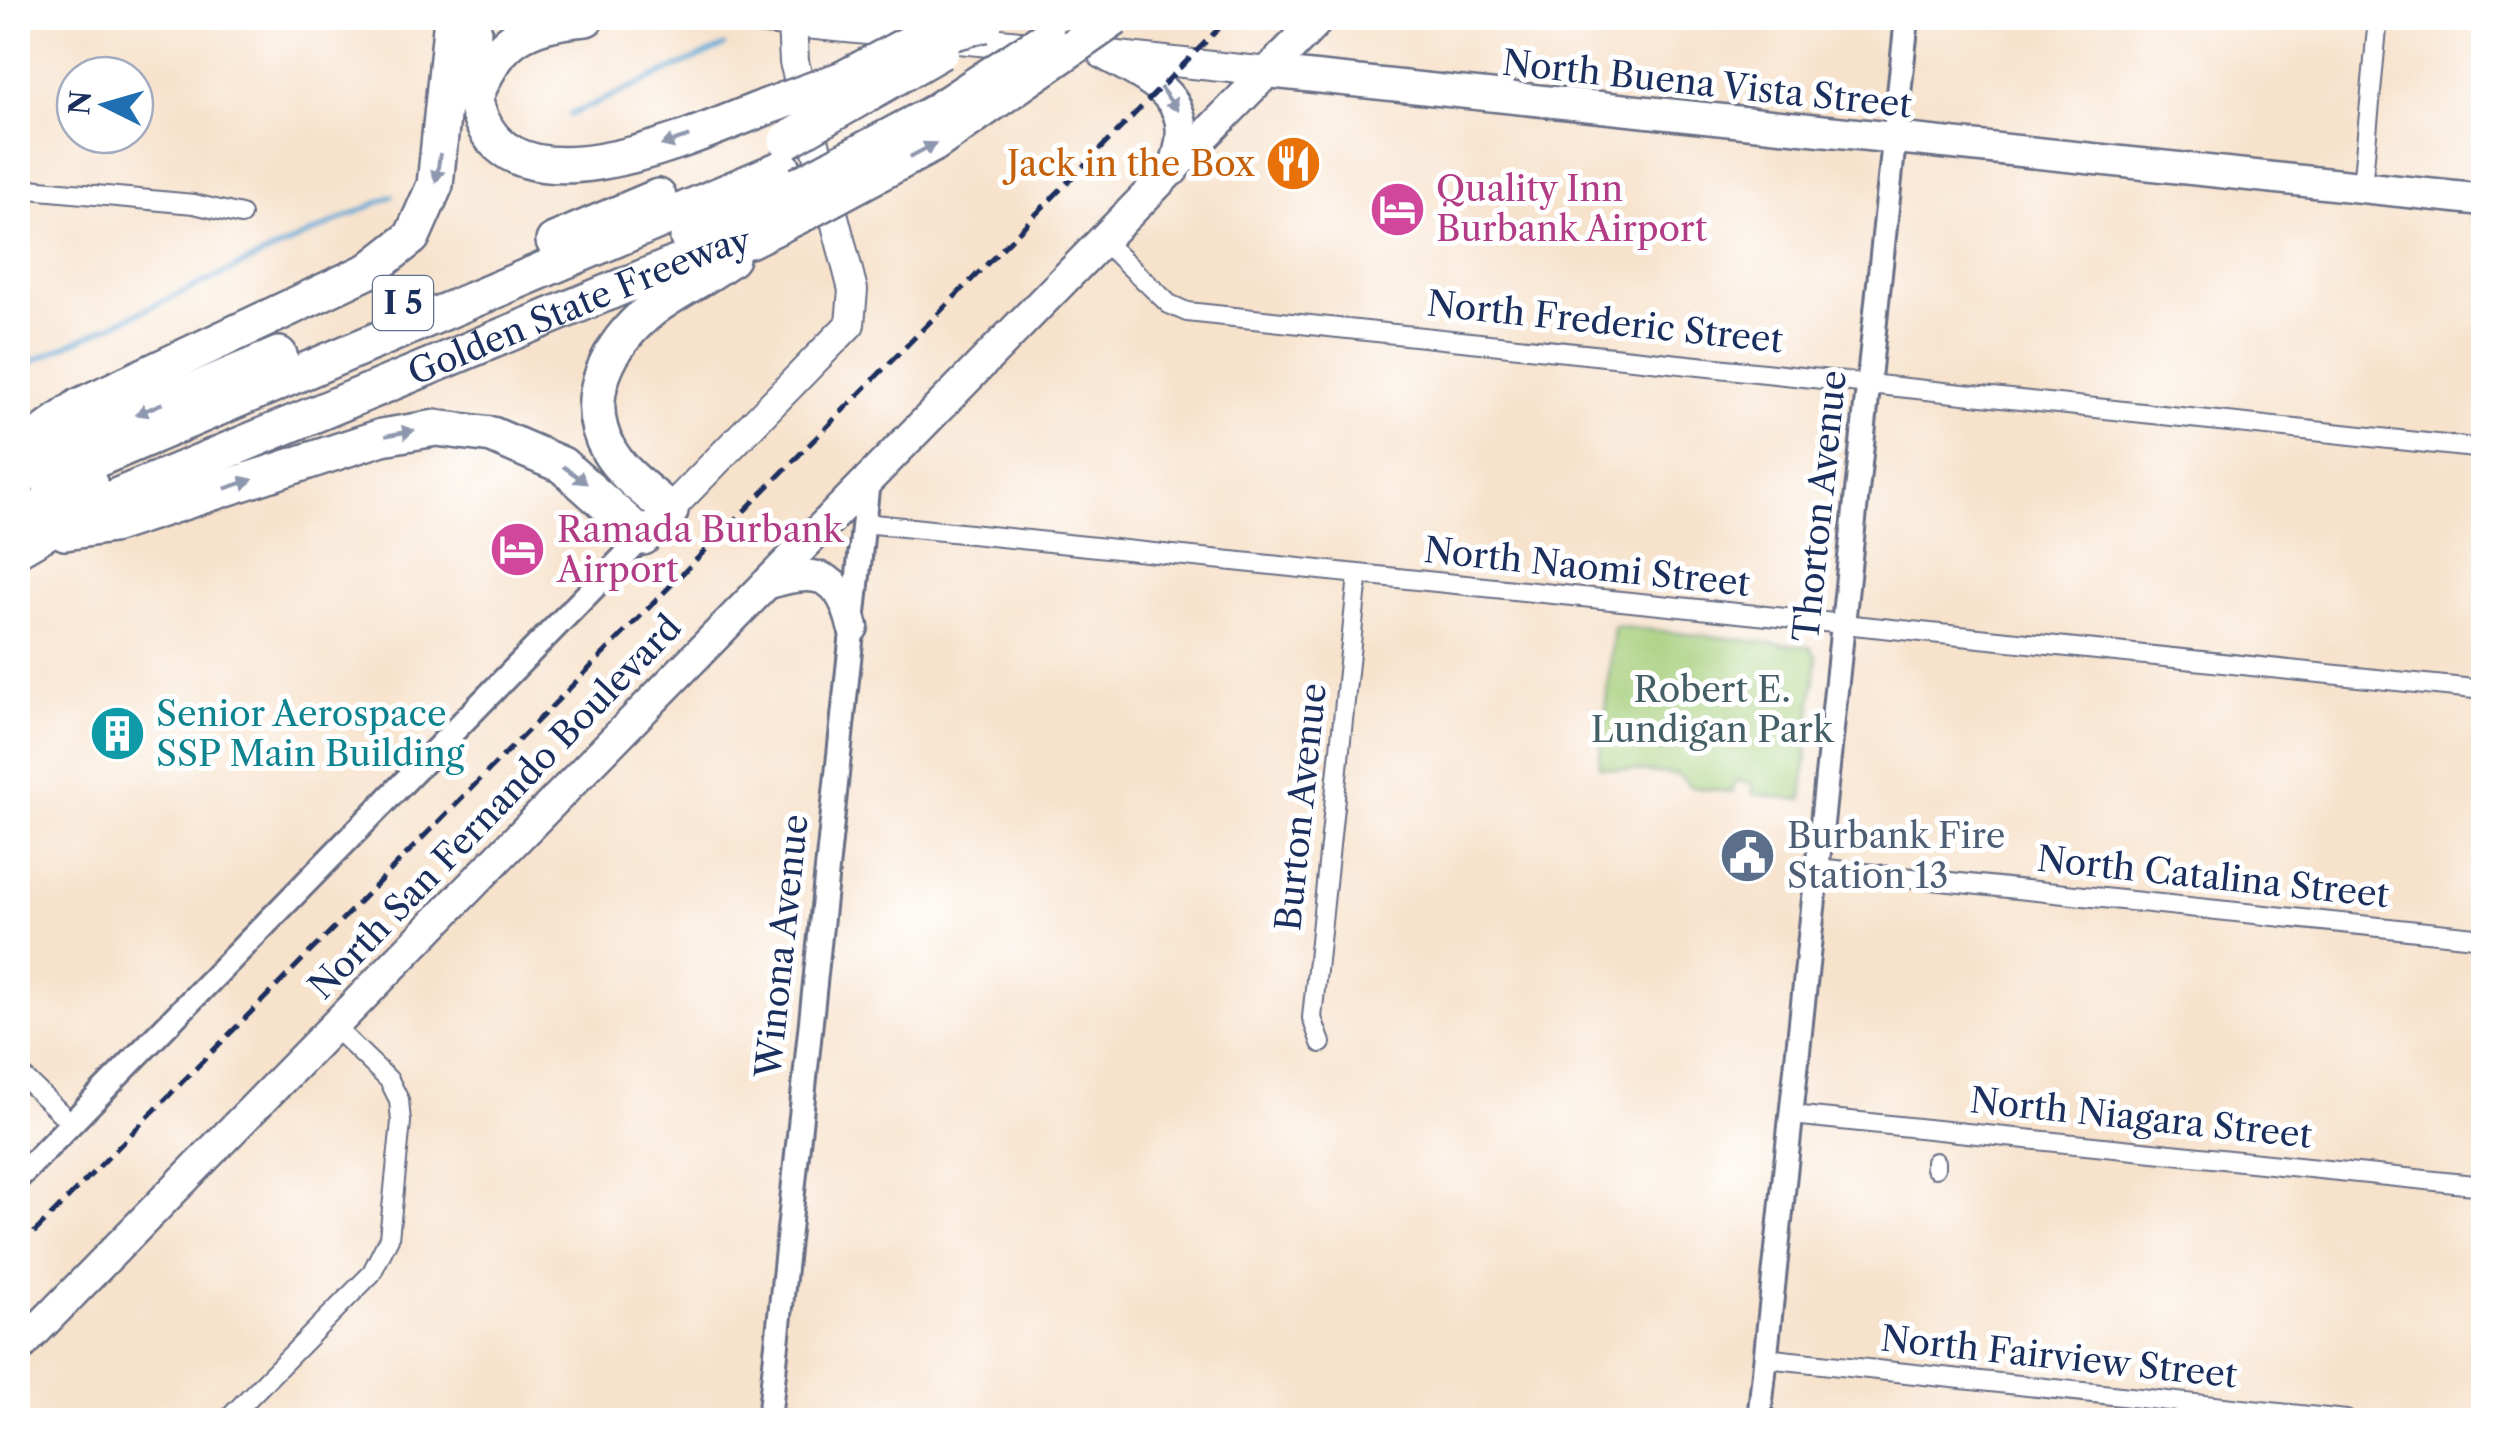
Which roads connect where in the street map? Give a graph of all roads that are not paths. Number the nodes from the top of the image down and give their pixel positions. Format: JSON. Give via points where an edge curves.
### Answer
{"nodes":[{"id":1,"x":452,"y":18,"type":"edge"},
{"id":2,"x":473,"y":18,"type":"edge"},
{"id":3,"x":586,"y":18,"type":"edge"},
{"id":4,"x":744,"y":18,"type":"edge"},
{"id":5,"x":1036,"y":18,"type":"edge"},
{"id":6,"x":1076,"y":18,"type":"edge"},
{"id":7,"x":1115,"y":18,"type":"edge"},
{"id":8,"x":1320,"y":18,"type":"edge"},
{"id":9,"x":1907,"y":18,"type":"edge"},
{"id":10,"x":2378,"y":18,"type":"edge"},
{"id":11,"x":792,"y":20,"type":"edge"},
{"id":12,"x":989,"y":21,"type":"edge"},
{"id":13,"x":1104,"y":54,"type":"junction"},
{"id":14,"x":1268,"y":72,"type":"junction"},
{"id":15,"x":474,"y":98,"type":"junction"},
{"id":16,"x":1894,"y":141,"type":"junction"},
{"id":17,"x":1172,"y":172,"type":"junction"},
{"id":18,"x":796,"y":175,"type":"junction"},
{"id":19,"x":2362,"y":187,"type":"junction"},
{"id":20,"x":18,"y":188,"type":"edge"},
{"id":21,"x":2484,"y":200,"type":"edge"},
{"id":22,"x":240,"y":216,"type":"dead end"},
{"id":23,"x":749,"y":240,"type":"junction"},
{"id":24,"x":1104,"y":241,"type":"junction"},
{"id":25,"x":1869,"y":382,"type":"junction"},
{"id":26,"x":2484,"y":449,"type":"edge"},
{"id":27,"x":18,"y":452,"type":"edge"},
{"id":28,"x":18,"y":465,"type":"edge"},
{"id":29,"x":868,"y":480,"type":"junction"},
{"id":30,"x":18,"y":493,"type":"edge"},
{"id":31,"x":670,"y":511,"type":"junction"},
{"id":32,"x":864,"y":523,"type":"junction"},
{"id":33,"x":26,"y":533,"type":"edge"},
{"id":34,"x":644,"y":537,"type":"junction"},
{"id":35,"x":1358,"y":576,"type":"junction"},
{"id":36,"x":766,"y":584,"type":"junction"},
{"id":37,"x":1843,"y":626,"type":"junction"},
{"id":38,"x":853,"y":627,"type":"junction"},
{"id":39,"x":2484,"y":690,"type":"edge"},
{"id":40,"x":1817,"y":868,"type":"junction"},
{"id":41,"x":2484,"y":938,"type":"edge"},
{"id":42,"x":333,"y":1026,"type":"junction"},
{"id":43,"x":1321,"y":1043,"type":"dead end"},
{"id":44,"x":18,"y":1072,"type":"edge"},
{"id":45,"x":1792,"y":1114,"type":"junction"},
{"id":46,"x":71,"y":1124,"type":"junction"},
{"id":47,"x":18,"y":1178,"type":"edge"},
{"id":48,"x":2484,"y":1186,"type":"edge"},
{"id":49,"x":18,"y":1349,"type":"edge"},
{"id":50,"x":1765,"y":1358,"type":"junction"},
{"id":51,"x":227,"y":1420,"type":"edge"},
{"id":52,"x":769,"y":1420,"type":"edge"},
{"id":53,"x":1758,"y":1420,"type":"edge"},
{"id":54,"x":2346,"y":1420,"type":"edge"}],
"edges":[{"from":1,"to":27,"type":"highway","one_way":true,"via":[[435,185],[412,237],[370,270],[80,406]]},
{"from":2,"to":15,"type":"highway"},
{"from":3,"to":15,"type":"highway","via":[[526,30],[487,66]]},
{"from":4,"to":11,"type":"main road","name":"North Buena Vista Street"},
{"from":5,"to":18,"type":"highway"},
{"from":6,"to":18,"type":"highway","bridge":true,"via":[[932,114]]},
{"from":18,"to":7,"type":"highway","name":"Golden State Freeway","number":"I 5","one_way":true,"bridge":true,"via":[[935,144]]},
{"from":8,"to":14,"type":"main road","name":"North San Fernando Boulevard"},
{"from":9,"to":16,"type":"street","name":"Thorton Avenue"},
{"from":10,"to":19,"type":"street"},
{"from":11,"to":13,"type":"main road","name":"North Buena Vista Street"},
{"from":11,"to":31,"type":"main road","via":[[794,62],[853,290],[850,324]]},
{"from":12,"to":15,"type":"highway","one_way":true,"bridge":true,"via":[[910,44],[843,79],[625,156],[555,166],[511,156],[486,131]]},
{"from":12,"to":18,"type":"highway","name":"Golden State Freeway","number":"I 5","bridge":true},
{"from":13,"to":14,"type":"main road","name":"North Buena Vista Street"},
{"from":13,"to":17,"type":"main road","one_way":true,"via":[[1156,82],[1177,104],[1183,137]]},
{"from":14,"to":16,"type":"main road","name":"North Buena Vista Street"},
{"from":14,"to":17,"type":"main road","name":"North San Fernando Boulevard"},
{"from":16,"to":19,"type":"main road","name":"North Buena Vista Street"},
{"from":16,"to":25,"type":"street","name":"Thorton Avenue"},
{"from":17,"to":24,"type":"main road","name":"North San Fernando Boulevard"},
{"from":18,"to":23,"type":"highway","name":"Golden State Freeway","number":"I 5"},
{"from":18,"to":28,"type":"highway","name":"Golden State Freeway","number":"I 5","one_way":true},
{"from":18,"to":30,"type":"highway"},
{"from":18,"to":33,"type":"highway","via":[[695,236]]},
{"from":19,"to":21,"type":"main road","name":"North Buena Vista Street"},
{"from":20,"to":22,"type":"street","via":[[194,204]]},
{"from":23,"to":31,"type":"highway","via":[[653,308],[605,366],[596,398],[610,454]]},
{"from":23,"to":33,"type":"highway","name":"Golden State Freeway","number":"I 5"},
{"from":24,"to":25,"type":"street","name":"North Frederic Street","via":[[1169,304],[1187,312]]},
{"from":24,"to":29,"type":"main road","name":"North San Fernando Boulevard"},
{"from":25,"to":26,"type":"street","name":"North Frederic Street"},
{"from":25,"to":37,"type":"street","name":"Thorton Avenue"},
{"from":29,"to":32,"type":"street","name":"Winona Avenue"},
{"from":29,"to":36,"type":"main road","name":"North San Fernando Boulevard"},
{"from":31,"to":34,"type":"main road"},
{"from":32,"to":35,"type":"street","name":"North Naomi Street"},
{"from":32,"to":38,"type":"street","name":"Winona Avenue"},
{"from":33,"to":34,"type":"highway","one_way":true,"via":[[112,525],[382,437],[436,428],[492,435],[562,465]]},
{"from":34,"to":46,"type":"street"},
{"from":35,"to":37,"type":"street","name":"North Naomi Street"},
{"from":35,"to":43,"type":"street","name":"Burton Avenue","via":[[1312,1018]]},
{"from":36,"to":38,"type":"main road","via":[[823,578],[842,592]]},
{"from":36,"to":42,"type":"main road","name":"North San Fernando Boulevard"},
{"from":37,"to":39,"type":"street","name":"North Naomi Street"},
{"from":37,"to":40,"type":"street","name":"Thorton Avenue"},
{"from":38,"to":52,"type":"street","name":"Winona Avenue"},
{"from":40,"to":41,"type":"street","name":"North Catalina Street"},
{"from":40,"to":45,"type":"street","name":"Thorton Avenue"},
{"from":42,"to":49,"type":"main road","name":"North San Fernando Boulevard"},
{"from":42,"to":51,"type":"street","via":[[389,1080],[399,1100],[389,1238],[371,1274]]},
{"from":44,"to":46,"type":"street"},
{"from":45,"to":48,"type":"street","name":"North Niagara Street"},
{"from":45,"to":50,"type":"street","name":"Thorton Avenue"},
{"from":46,"to":47,"type":"street"},
{"from":50,"to":53,"type":"street","name":"Thorton Avenue"},
{"from":50,"to":54,"type":"street","name":"North Fairview Street"}]}
